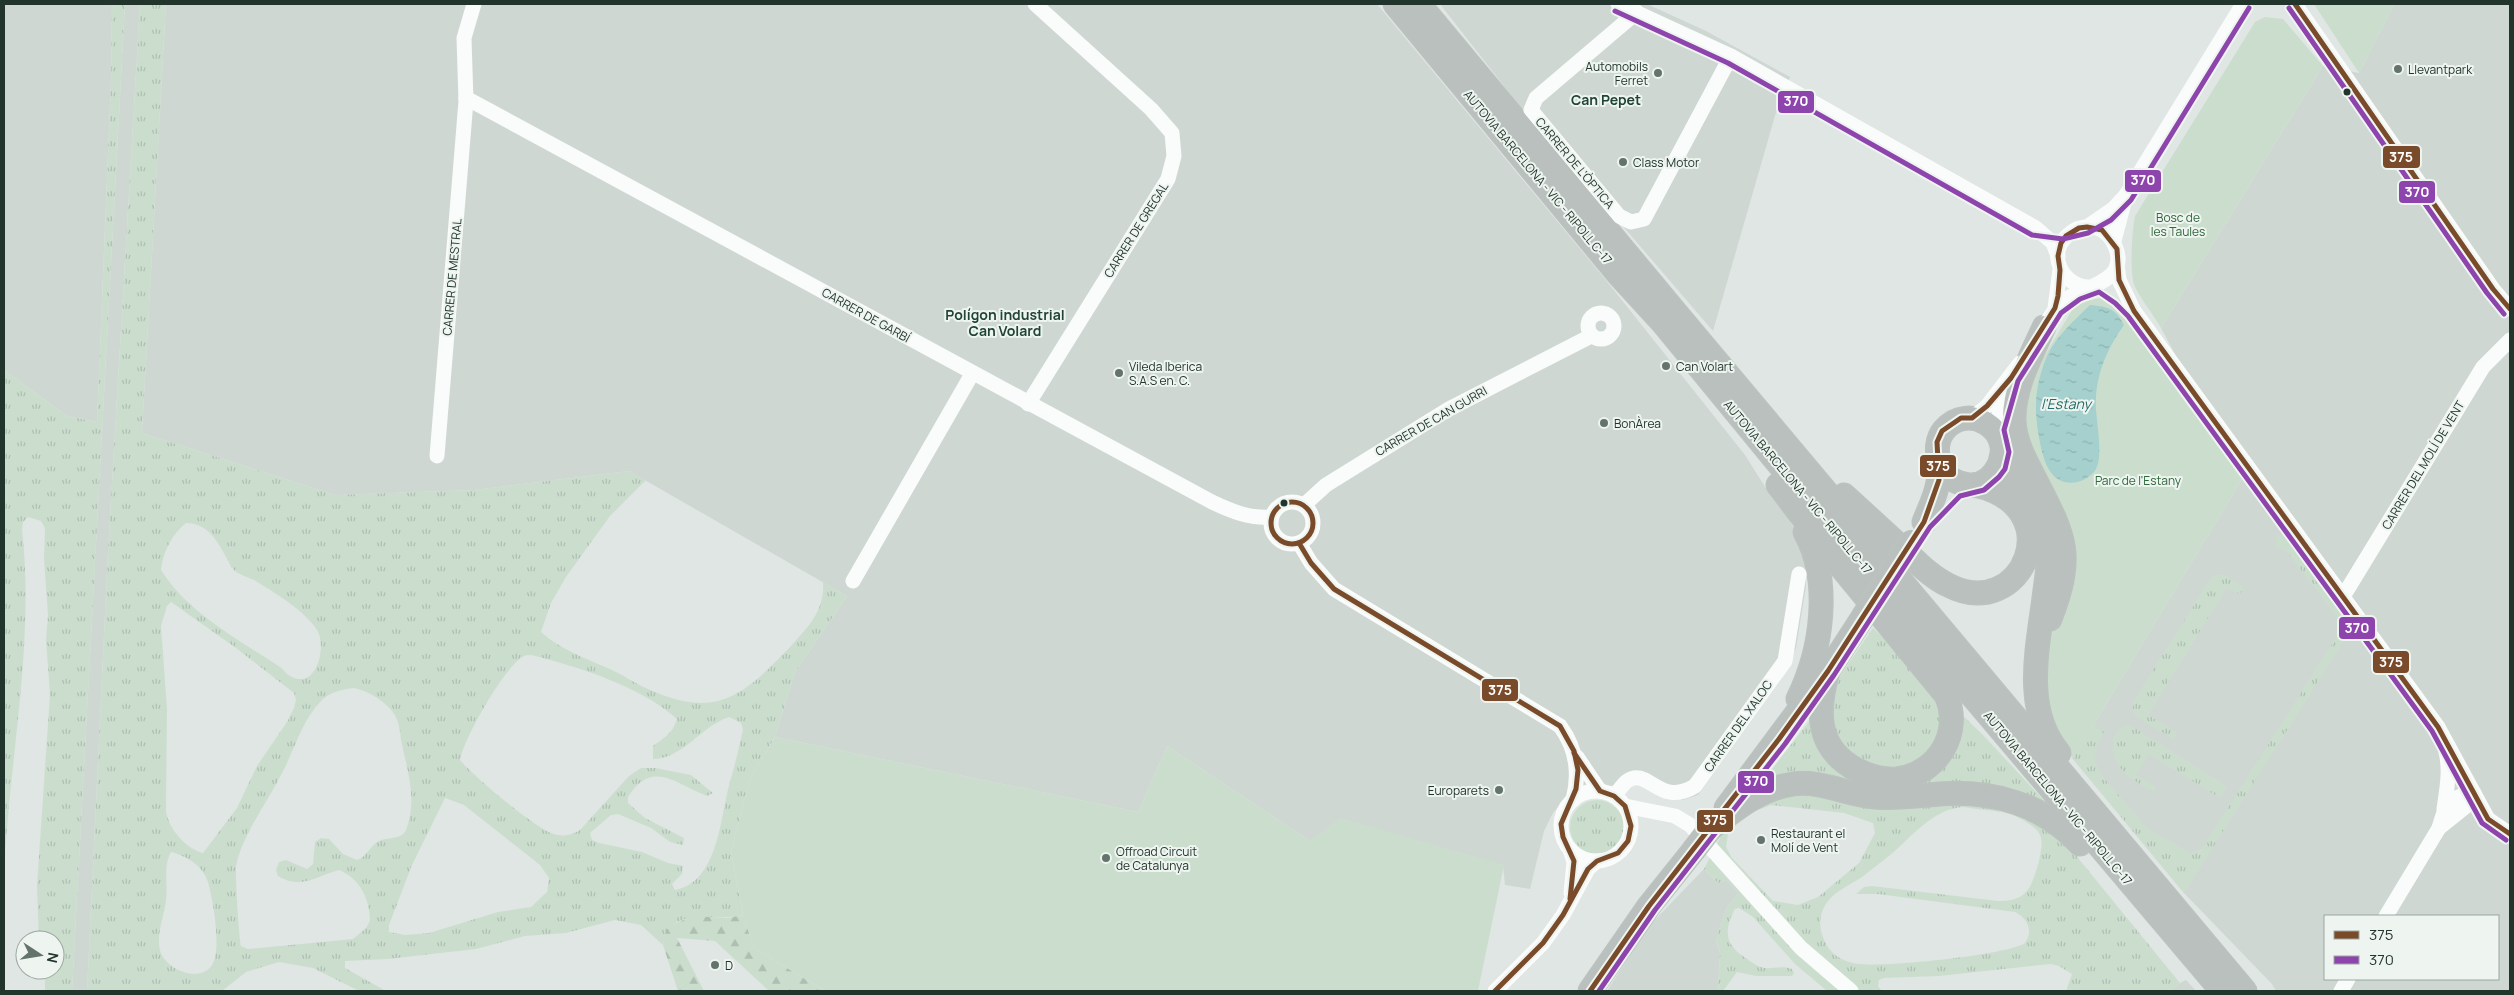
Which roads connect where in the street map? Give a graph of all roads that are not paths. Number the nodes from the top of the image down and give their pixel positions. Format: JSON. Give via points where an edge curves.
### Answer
{"nodes":[{"id":1,"x":474,"y":4,"type":"edge"},
{"id":2,"x":1035,"y":4,"type":"edge"},
{"id":3,"x":1395,"y":4,"type":"edge"},
{"id":4,"x":1419,"y":4,"type":"edge"},
{"id":5,"x":1618,"y":4,"type":"edge"},
{"id":6,"x":2243,"y":4,"type":"edge"},
{"id":7,"x":2295,"y":4,"type":"edge"},
{"id":8,"x":1637,"y":12,"type":"junction"},
{"id":9,"x":1732,"y":56,"type":"junction"},
{"id":10,"x":466,"y":98,"type":"junction"},
{"id":11,"x":2126,"y":195,"type":"junction"},
{"id":12,"x":2087,"y":226,"type":"junction"},
{"id":13,"x":2036,"y":228,"type":"junction"},
{"id":14,"x":2072,"y":231,"type":"junction"},
{"id":15,"x":2114,"y":241,"type":"junction"},
{"id":16,"x":2059,"y":263,"type":"junction"},
{"id":17,"x":2117,"y":265,"type":"junction"},
{"id":18,"x":2094,"y":286,"type":"junction"},
{"id":19,"x":2510,"y":309,"type":"edge"},
{"id":20,"x":2134,"y":311,"type":"junction"},
{"id":21,"x":2050,"y":318,"type":"junction"},
{"id":22,"x":1670,"y":319,"type":"junction"},
{"id":23,"x":1591,"y":336,"type":"dead end"},
{"id":24,"x":2510,"y":340,"type":"edge"},
{"id":25,"x":972,"y":374,"type":"junction"},
{"id":26,"x":2011,"y":378,"type":"junction"},
{"id":27,"x":1028,"y":404,"type":"junction"},
{"id":28,"x":1972,"y":418,"type":"junction"},
{"id":29,"x":1996,"y":431,"type":"junction"},
{"id":30,"x":437,"y":456,"type":"dead end"},
{"id":31,"x":2001,"y":458,"type":"junction"},
{"id":32,"x":1938,"y":466,"type":"junction"},
{"id":33,"x":1970,"y":485,"type":"junction"},
{"id":34,"x":1788,"y":500,"type":"junction"},
{"id":35,"x":1304,"y":505,"type":"junction"},
{"id":36,"x":1271,"y":517,"type":"junction"},
{"id":37,"x":1924,"y":522,"type":"junction"},
{"id":38,"x":1299,"y":543,"type":"junction"},
{"id":39,"x":1799,"y":574,"type":"dead end"},
{"id":40,"x":853,"y":581,"type":"dead end"},
{"id":41,"x":2344,"y":595,"type":"junction"},
{"id":42,"x":2039,"y":648,"type":"junction"},
{"id":43,"x":1828,"y":671,"type":"junction"},
{"id":44,"x":2438,"y":727,"type":"junction"},
{"id":45,"x":1779,"y":740,"type":"junction"},
{"id":46,"x":1574,"y":753,"type":"junction"},
{"id":47,"x":2474,"y":793,"type":"junction"},
{"id":48,"x":1613,"y":798,"type":"junction"},
{"id":49,"x":1573,"y":800,"type":"junction"},
{"id":50,"x":2451,"y":812,"type":"junction"},
{"id":51,"x":1657,"y":814,"type":"junction"},
{"id":52,"x":2488,"y":818,"type":"junction"},
{"id":53,"x":1710,"y":829,"type":"junction"},
{"id":54,"x":1630,"y":833,"type":"junction"},
{"id":55,"x":2510,"y":834,"type":"edge"},
{"id":56,"x":1570,"y":850,"type":"junction"},
{"id":57,"x":1597,"y":862,"type":"junction"},
{"id":58,"x":2138,"y":893,"type":"junction"},
{"id":59,"x":2164,"y":894,"type":"junction"},
{"id":60,"x":1570,"y":899,"type":"junction"},
{"id":61,"x":2387,"y":915,"type":"edge"},
{"id":62,"x":2347,"y":980,"type":"edge"},
{"id":63,"x":1495,"y":991,"type":"edge"},
{"id":64,"x":1590,"y":991,"type":"edge"},
{"id":65,"x":1851,"y":991,"type":"edge"},
{"id":66,"x":2222,"y":991,"type":"edge"},
{"id":67,"x":2246,"y":991,"type":"edge"},
{"id":68,"x":2341,"y":991,"type":"edge"}],
"edges":[{"from":1,"to":10,"type":"street","via":[[464,38]]},
{"from":2,"to":27,"type":"street","name":"CARRER DE GREGAL","via":[[1151,109],[1172,133],[1174,156],[1168,180]]},
{"from":3,"to":22,"type":"highway","name":"AUTOVIA BARCELONA - VIC - RIPOLL C-17","via":[[1618,274]]},
{"from":4,"to":22,"type":"highway","name":"AUTOVIA BARCELONA - VIC - RIPOLL C-17"},
{"from":5,"to":8,"type":"street"},
{"from":6,"to":11,"type":"street"},
{"from":7,"to":19,"type":"street"},
{"from":8,"to":9,"type":"street"},
{"from":8,"to":9,"type":"street","name":"CARRER DE L'ÒPTICA","via":[[1536,98],[1531,110],[1619,216],[1631,222],[1644,219]]},
{"from":9,"to":13,"type":"street"},
{"from":10,"to":25,"type":"street","name":"CARRER DE GARBÍ"},
{"from":10,"to":30,"type":"street","name":"CARRER DE MESTRAL"},
{"from":11,"to":12,"type":"street","via":[[2113,209]]},
{"from":11,"to":15,"type":"street"},
{"from":12,"to":14,"type":"street"},
{"from":12,"to":15,"type":"street","via":[[2102,230]]},
{"from":13,"to":14,"type":"street","via":[[2052,232]]},
{"from":13,"to":16,"type":"street","via":[[2052,243]]},
{"from":14,"to":16,"type":"street","via":[[2061,242]]},
{"from":15,"to":17,"type":"street"},
{"from":16,"to":18,"type":"street","via":[[2069,281]]},
{"from":16,"to":21,"type":"street"},
{"from":17,"to":18,"type":"street","via":[[2110,278]]},
{"from":17,"to":20,"type":"street","via":[[2119,280]]},
{"from":18,"to":20,"type":"street","via":[[2120,297]]},
{"from":18,"to":21,"type":"street","via":[[2076,292]]},
{"from":20,"to":41,"type":"street"},
{"from":21,"to":26,"type":"street"},
{"from":21,"to":42,"type":"highway","via":[[2022,377],[2014,414],[2019,445],[2058,526],[2066,556],[2064,582]]},
{"from":22,"to":33,"type":"highway","via":[[1738,377],[1840,491],[1939,580],[1959,590],[1981,593],[2000,588],[2015,577],[2028,552],[2029,533],[2021,511],[2012,501],[1994,489]]},
{"from":22,"to":34,"type":"highway","via":[[1681,362]]},
{"from":22,"to":58,"type":"highway","name":"AUTOVIA BARCELONA - VIC - RIPOLL C-17"},
{"from":22,"to":59,"type":"highway","name":"AUTOVIA BARCELONA - VIC - RIPOLL C-17"},
{"from":23,"to":35,"type":"street","name":"CARRER DE CAN GURRI","via":[[1447,410],[1326,485]]},
{"from":24,"to":41,"type":"street","name":"CARRER DEL MOLÍ DE VENT","via":[[2484,366]]},
{"from":25,"to":27,"type":"street","name":"CARRER DE GARBÍ"},
{"from":25,"to":40,"type":"street"},
{"from":26,"to":28,"type":"street"},
{"from":26,"to":29,"type":"street"},
{"from":27,"to":36,"type":"street","name":"CARRER DE GARBÍ","via":[[1212,502],[1242,515]]},
{"from":28,"to":29,"type":"highway","via":[[1982,420]]},
{"from":28,"to":32,"type":"highway","via":[[1956,421],[1942,431],[1937,442]]},
{"from":29,"to":31,"type":"highway","via":[[2002,444]]},
{"from":31,"to":33,"type":"highway","via":[[1986,480]]},
{"from":31,"to":42,"type":"highway","via":[[2011,479],[2034,506],[2048,548]]},
{"from":32,"to":33,"type":"highway","via":[[1949,479]]},
{"from":32,"to":37,"type":"highway","via":[[1939,480]]},
{"from":33,"to":37,"type":"highway","via":[[1945,498]]},
{"from":34,"to":43,"type":"highway","via":[[1946,695],[1953,719],[1951,734],[1936,759],[1923,770],[1897,779],[1872,776],[1848,765],[1832,750],[1822,726],[1820,702]]},
{"from":34,"to":45,"type":"highway","via":[[1814,554],[1820,604],[1818,638],[1808,674]]},
{"from":35,"to":36,"type":"street","via":[[1286,502],[1276,508]]},
{"from":35,"to":38,"type":"street","via":[[1312,515],[1313,526]]},
{"from":36,"to":38,"type":"street","via":[[1271,527],[1277,538],[1291,544]]},
{"from":37,"to":43,"type":"highway","bridge":true},
{"from":38,"to":46,"type":"street","via":[[1311,563],[1334,589],[1552,719],[1567,735]]},
{"from":39,"to":48,"type":"street","name":"CARRER DEL XALOC","via":[[1785,661],[1695,786],[1686,792],[1673,794],[1644,778],[1635,778],[1627,781]]},
{"from":41,"to":44,"type":"street"},
{"from":42,"to":59,"type":"highway","via":[[2036,699],[2045,728],[2056,749],[2131,839]]},
{"from":43,"to":45,"type":"highway"},
{"from":44,"to":47,"type":"street"},
{"from":44,"to":50,"type":"street","via":[[2448,759]]},
{"from":45,"to":53,"type":"highway"},
{"from":46,"to":48,"type":"street"},
{"from":46,"to":49,"type":"street","via":[[1578,779]]},
{"from":47,"to":50,"type":"street","via":[[2470,804]]},
{"from":47,"to":52,"type":"street"},
{"from":48,"to":49,"type":"street","via":[[1586,793]]},
{"from":48,"to":51,"type":"street"},
{"from":48,"to":54,"type":"street","via":[[1630,819]]},
{"from":49,"to":56,"type":"street","via":[[1561,820],[1562,836]]},
{"from":50,"to":52,"type":"street"},
{"from":50,"to":61,"type":"street"},
{"from":51,"to":54,"type":"street"},
{"from":51,"to":65,"type":"street","via":[[1674,816],[1690,825],[1801,948]]},
{"from":52,"to":55,"type":"street"},
{"from":53,"to":58,"type":"highway","via":[[1762,792],[1793,784],[1811,783],[1889,798],[1958,793],[1992,795],[2028,807],[2060,824],[2109,876]]},
{"from":53,"to":64,"type":"highway","bridge":true,"via":[[1649,906]]},
{"from":54,"to":57,"type":"street","via":[[1624,848]]},
{"from":56,"to":57,"type":"street"},
{"from":56,"to":60,"type":"street","via":[[1574,862]]},
{"from":57,"to":60,"type":"street","via":[[1588,868]]},
{"from":58,"to":66,"type":"highway","name":"AUTOVIA BARCELONA - VIC - RIPOLL C-17"},
{"from":59,"to":67,"type":"highway","name":"AUTOVIA BARCELONA - VIC - RIPOLL C-17"},
{"from":60,"to":63,"type":"street","via":[[1563,915],[1534,954]]},
{"from":62,"to":68,"type":"street"}]}
